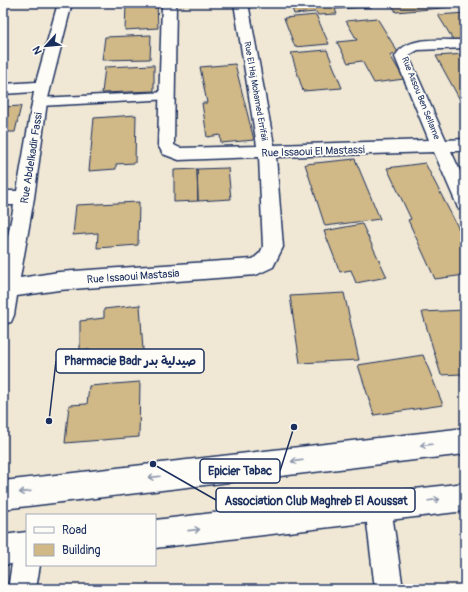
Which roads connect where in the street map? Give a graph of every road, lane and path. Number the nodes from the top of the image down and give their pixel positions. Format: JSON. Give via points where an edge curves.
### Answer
{"nodes":[{"id":1,"x":66,"y":3,"type":"edge"},
{"id":2,"x":169,"y":3,"type":"edge"},
{"id":3,"x":241,"y":3,"type":"edge"},
{"id":4,"x":465,"y":44,"type":"edge"},
{"id":5,"x":3,"y":89,"type":"edge"},
{"id":6,"x":41,"y":95,"type":"junction"},
{"id":7,"x":168,"y":96,"type":"junction"},
{"id":8,"x":465,"y":145,"type":"edge"},
{"id":9,"x":441,"y":146,"type":"junction"},
{"id":10,"x":267,"y":152,"type":"junction"},
{"id":11,"x":3,"y":198,"type":"edge"},
{"id":12,"x":25,"y":198,"type":"junction"},
{"id":13,"x":465,"y":203,"type":"edge"},
{"id":14,"x":256,"y":267,"type":"joint"},
{"id":15,"x":7,"y":268,"type":"edge"},
{"id":16,"x":9,"y":288,"type":"junction"},
{"id":17,"x":3,"y":315,"type":"edge"},
{"id":18,"x":465,"y":441,"type":"edge"},
{"id":19,"x":3,"y":495,"type":"edge"},
{"id":20,"x":465,"y":497,"type":"edge"},
{"id":21,"x":378,"y":507,"type":"junction"},
{"id":22,"x":156,"y":534,"type":"edge"},
{"id":23,"x":26,"y":547,"type":"edge"},
{"id":24,"x":3,"y":550,"type":"edge"},
{"id":25,"x":26,"y":563,"type":"edge"},
{"id":26,"x":22,"y":589,"type":"edge"},
{"id":27,"x":389,"y":589,"type":"edge"}],
"edges":[{"from":1,"to":6,"type":"street","name":"Rue Abdelkadir Fassi"},
{"from":2,"to":7,"type":"street"},
{"from":3,"to":10,"type":"street","name":"Rue El Haj Mohamed Errifaii"},
{"from":4,"to":9,"type":"street","name":"Rue Assou Ben Sellame","via":[[415,46],[403,53],[402,57]]},
{"from":5,"to":6,"type":"street"},
{"from":6,"to":7,"type":"street"},
{"from":6,"to":12,"type":"street","name":"Rue Abdelkadir Fassi"},
{"from":7,"to":10,"type":"street","name":"Rue Issaoui El Mastassi","via":[[166,144],[169,150],[179,154]]},
{"from":8,"to":9,"type":"street","name":"Rue Issaoui El Mastassi"},
{"from":9,"to":10,"type":"street","name":"Rue Issaoui El Mastassi"},
{"from":9,"to":13,"type":"street","name":"Rue Assou Ben Sellame"},
{"from":10,"to":14,"type":"street","name":"Rue El Haj Mohamed Errifaii","via":[[273,247],[270,258]]},
{"from":11,"to":12,"type":"street"},
{"from":12,"to":15,"type":"street","name":"Rue Abdelkadir Fassi"},
{"from":14,"to":16,"type":"street","name":"Rue Issaoui Mastasia","via":[[59,281]]},
{"from":15,"to":16,"type":"street","name":"Rue Abdelkadir Fassi"},
{"from":16,"to":17,"type":"street","name":"Rue Abdelkadir Fassi"},
{"from":18,"to":19,"type":"main road","one_way":true},
{"from":21,"to":20,"type":"main road","one_way":true},
{"from":22,"to":21,"type":"main road","one_way":true},
{"from":21,"to":27,"type":"street"},
{"from":23,"to":24,"type":"main road"},
{"from":25,"to":26,"type":"street"}]}
